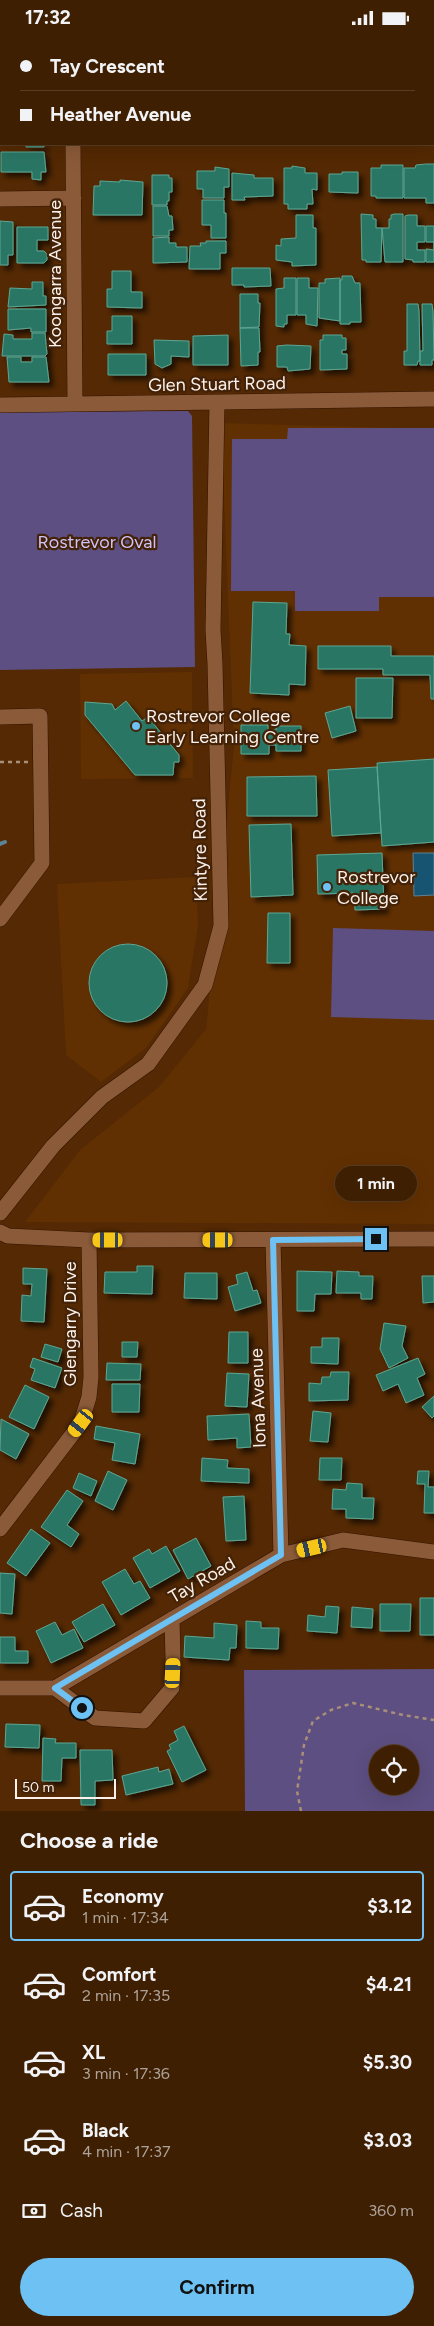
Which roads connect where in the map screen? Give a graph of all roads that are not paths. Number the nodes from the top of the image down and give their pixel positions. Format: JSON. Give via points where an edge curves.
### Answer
{"nodes":[{"id":1,"x":73,"y":145,"type":"edge"},
{"id":2,"x":74,"y":198,"type":"junction"},
{"id":3,"x":0,"y":199,"type":"edge"},
{"id":4,"x":434,"y":399,"type":"edge"},
{"id":5,"x":217,"y":403,"type":"junction"},
{"id":6,"x":75,"y":404,"type":"junction"},
{"id":7,"x":0,"y":405,"type":"edge"},
{"id":8,"x":0,"y":717,"type":"edge"},
{"id":9,"x":0,"y":919,"type":"edge"},
{"id":10,"x":0,"y":1213,"type":"edge"},
{"id":11,"x":0,"y":1231,"type":"edge"},
{"id":12,"x":434,"y":1239,"type":"edge"},
{"id":13,"x":89,"y":1240,"type":"junction"},
{"id":14,"x":273,"y":1240,"type":"junction"},
{"id":15,"x":0,"y":1529,"type":"edge"},
{"id":16,"x":434,"y":1552,"type":"edge"},
{"id":17,"x":281,"y":1555,"type":"junction"},
{"id":18,"x":172,"y":1619,"type":"junction"},
{"id":19,"x":0,"y":1688,"type":"edge"},
{"id":20,"x":55,"y":1688,"type":"junction"}],
"edges":[{"from":1,"to":2,"type":"street","name":"Koongarra Avenue"},
{"from":2,"to":3,"type":"street"},
{"from":2,"to":6,"type":"street","name":"Koongarra Avenue"},
{"from":4,"to":5,"type":"street","name":"Glen Stuart Road"},
{"from":5,"to":6,"type":"street","name":"Glen Stuart Road"},
{"from":5,"to":10,"type":"street","name":"Kintyre Road","via":[[213,629],[221,926],[204,985],[148,1064],[102,1097],[53,1146]]},
{"from":6,"to":7,"type":"street","name":"Glen Stuart Road"},
{"from":8,"to":9,"type":"street","via":[[40,717],[42,863]]},
{"from":11,"to":13,"type":"street","via":[[8,1236]]},
{"from":12,"to":14,"type":"street"},
{"from":13,"to":14,"type":"street"},
{"from":13,"to":15,"type":"street","name":"Glengarry Drive","via":[[91,1377],[81,1423]]},
{"from":14,"to":17,"type":"street","name":"Iona Avenue"},
{"from":16,"to":17,"type":"street","name":"Tay Road","via":[[343,1540]]},
{"from":17,"to":18,"type":"street","name":"Tay Road"},
{"from":18,"to":20,"type":"street","name":"Tay Road"},
{"from":18,"to":20,"type":"street","via":[[172,1688],[144,1721],[95,1718]]},
{"from":19,"to":20,"type":"street"}]}
